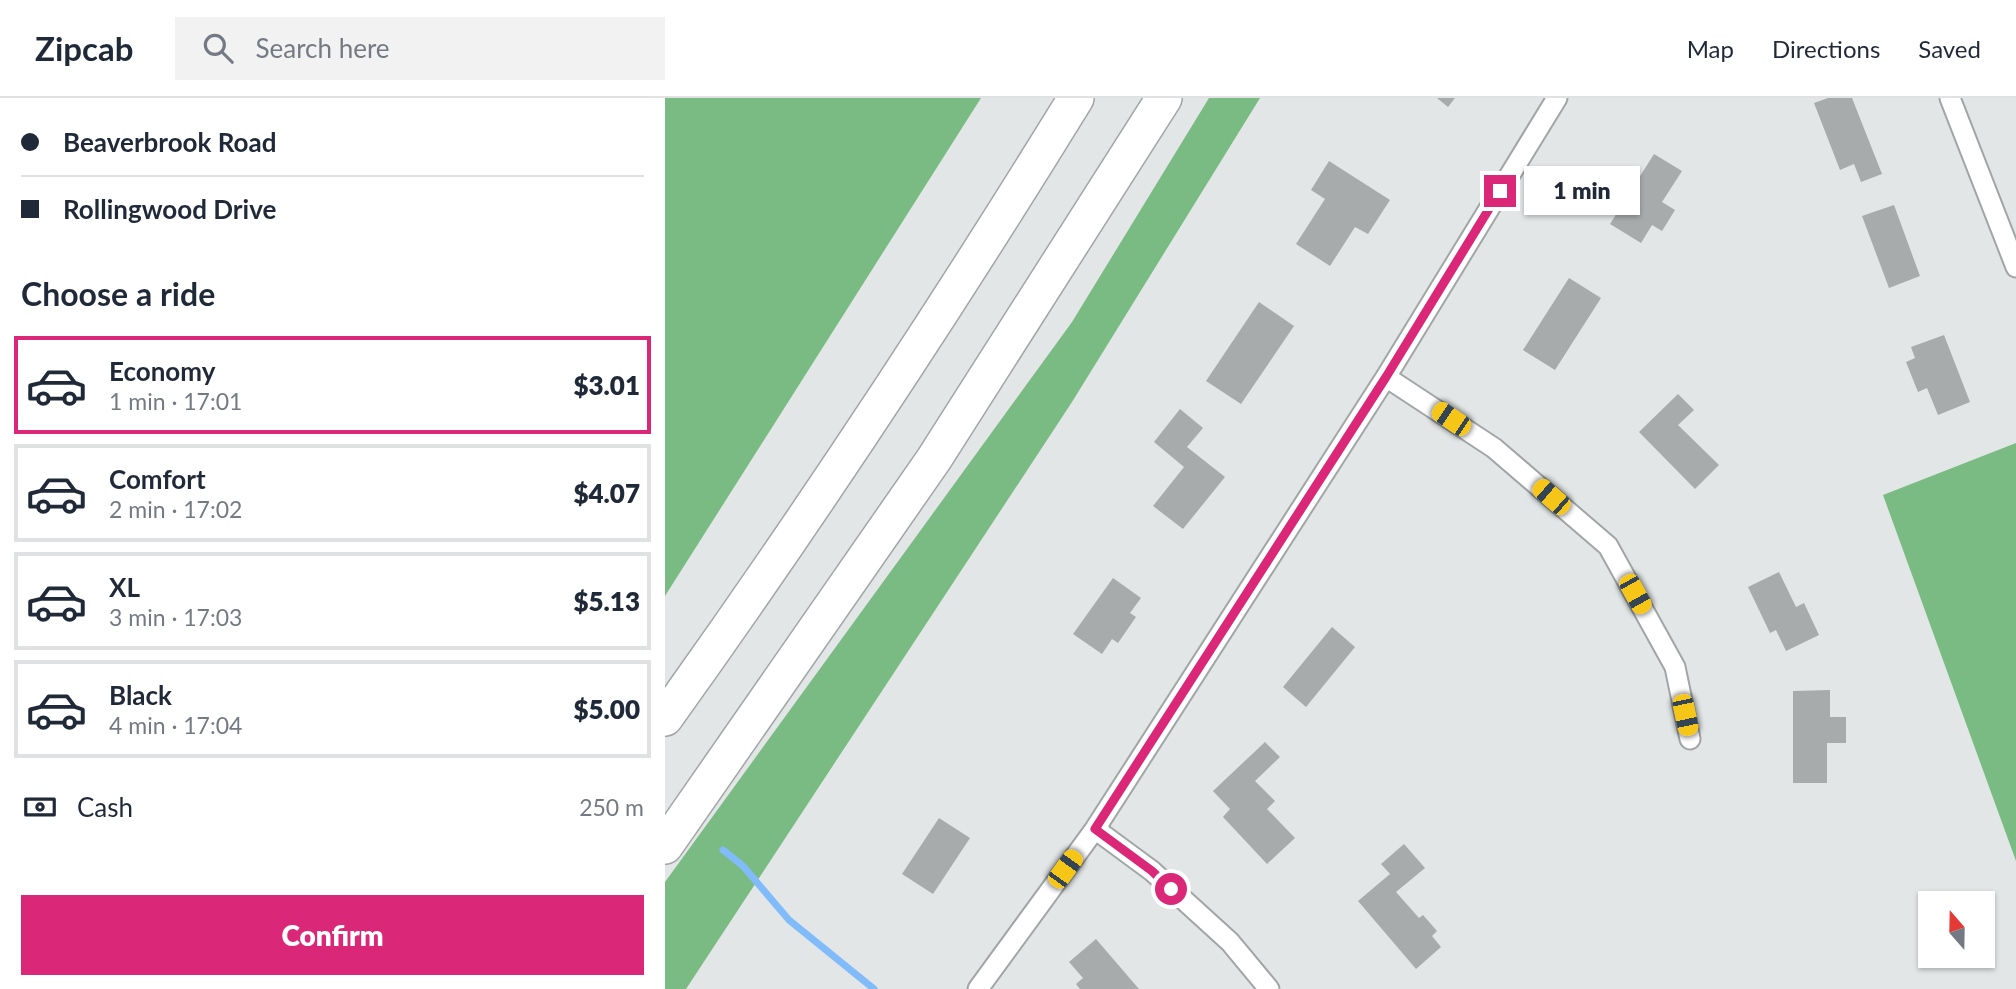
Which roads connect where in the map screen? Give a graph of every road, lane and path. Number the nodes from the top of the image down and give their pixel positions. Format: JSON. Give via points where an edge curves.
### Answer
{"nodes":[{"id":1,"x":1076,"y":98,"type":"edge"},
{"id":2,"x":1164,"y":98,"type":"edge"},
{"id":3,"x":1557,"y":98,"type":"edge"},
{"id":4,"x":1951,"y":98,"type":"edge"},
{"id":5,"x":2016,"y":267,"type":"edge"},
{"id":6,"x":1386,"y":377,"type":"junction"},
{"id":7,"x":665,"y":718,"type":"edge"},
{"id":8,"x":1690,"y":739,"type":"dead end"},
{"id":9,"x":1095,"y":829,"type":"junction"},
{"id":10,"x":665,"y":846,"type":"edge"},
{"id":11,"x":978,"y":989,"type":"edge"},
{"id":12,"x":1269,"y":989,"type":"edge"}],
"edges":[{"from":1,"to":7,"type":"highway","via":[[1003,217],[758,587]]},
{"from":2,"to":10,"type":"highway","via":[[934,459]]},
{"from":3,"to":6,"type":"street"},
{"from":4,"to":5,"type":"street"},
{"from":6,"to":8,"type":"street","via":[[1494,448],[1608,546],[1675,667]]},
{"from":6,"to":9,"type":"street"},
{"from":9,"to":11,"type":"street"},
{"from":9,"to":12,"type":"street","via":[[1152,871],[1221,933]]}]}
